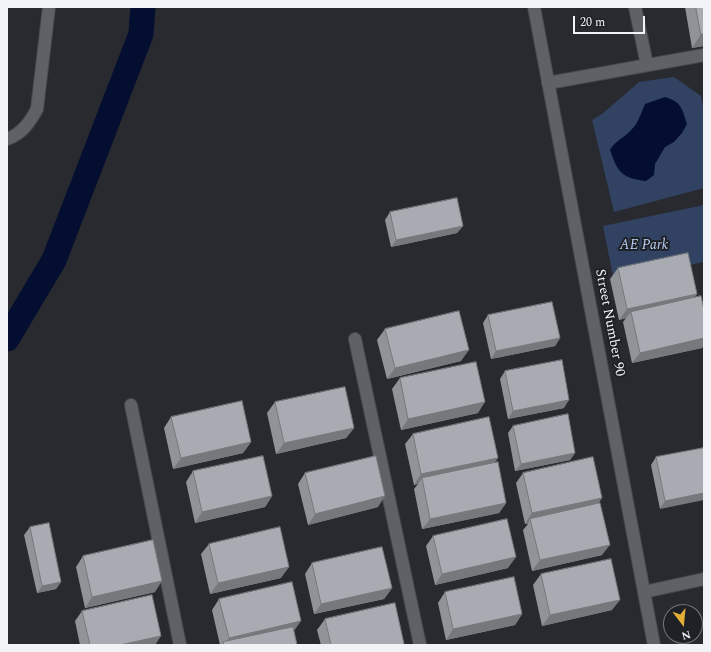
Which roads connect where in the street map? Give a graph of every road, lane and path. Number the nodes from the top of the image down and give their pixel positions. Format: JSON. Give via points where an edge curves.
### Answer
{"nodes":[{"id":1,"x":50,"y":7,"type":"edge"},
{"id":2,"x":534,"y":7,"type":"edge"},
{"id":3,"x":636,"y":7,"type":"edge"},
{"id":4,"x":704,"y":55,"type":"edge"},
{"id":5,"x":647,"y":65,"type":"junction"},
{"id":6,"x":548,"y":83,"type":"junction"},
{"id":7,"x":7,"y":139,"type":"edge"},
{"id":8,"x":355,"y":339,"type":"dead end"},
{"id":9,"x":131,"y":405,"type":"dead end"},
{"id":10,"x":704,"y":579,"type":"edge"},
{"id":11,"x":644,"y":592,"type":"junction"},
{"id":12,"x":180,"y":645,"type":"edge"},
{"id":13,"x":420,"y":645,"type":"edge"},
{"id":14,"x":654,"y":645,"type":"edge"}],
"edges":[{"from":1,"to":7,"type":"street","via":[[37,108],[31,121]]},
{"from":2,"to":6,"type":"street","name":"Street Number 90"},
{"from":3,"to":5,"type":"street"},
{"from":4,"to":5,"type":"street"},
{"from":5,"to":6,"type":"street"},
{"from":6,"to":11,"type":"street","name":"Street Number 90"},
{"from":8,"to":13,"type":"street"},
{"from":9,"to":12,"type":"street"},
{"from":10,"to":11,"type":"street"},
{"from":11,"to":14,"type":"street","name":"Street Number 90"}]}
